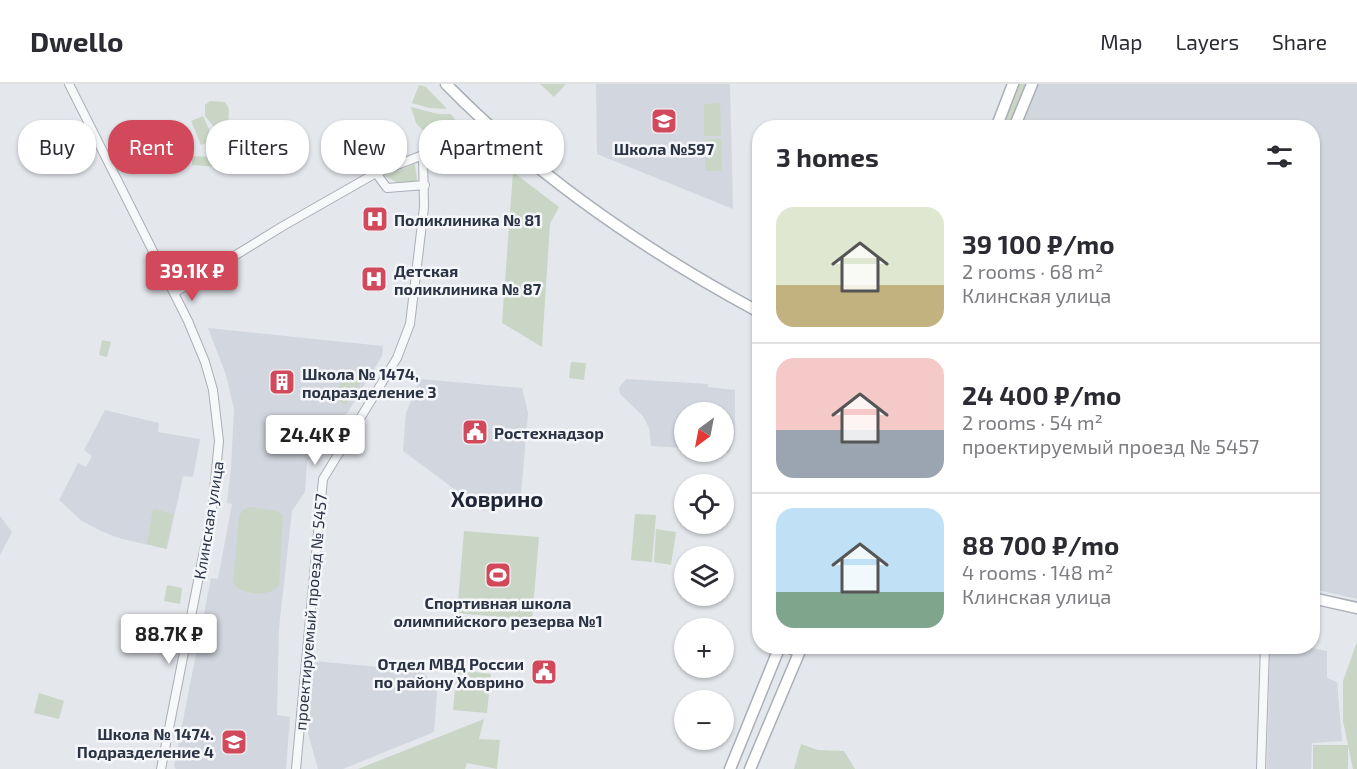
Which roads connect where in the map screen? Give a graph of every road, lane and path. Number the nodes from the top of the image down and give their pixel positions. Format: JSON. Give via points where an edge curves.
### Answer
{"nodes":[{"id":1,"x":69,"y":84,"type":"edge"},
{"id":2,"x":446,"y":84,"type":"edge"},
{"id":3,"x":1014,"y":84,"type":"edge"},
{"id":4,"x":1032,"y":84,"type":"edge"},
{"id":5,"x":482,"y":120,"type":"edge"},
{"id":6,"x":999,"y":120,"type":"edge"},
{"id":7,"x":1017,"y":120,"type":"edge"},
{"id":8,"x":374,"y":174,"type":"edge"},
{"id":9,"x":377,"y":174,"type":"edge"},
{"id":10,"x":424,"y":174,"type":"edge"},
{"id":11,"x":546,"y":174,"type":"edge"},
{"id":12,"x":425,"y":185,"type":"junction"},
{"id":13,"x":174,"y":293,"type":"junction"},
{"id":14,"x":752,"y":308,"type":"edge"},
{"id":15,"x":1320,"y":600,"type":"edge"},
{"id":16,"x":1357,"y":608,"type":"edge"},
{"id":17,"x":777,"y":654,"type":"edge"},
{"id":18,"x":798,"y":654,"type":"edge"},
{"id":19,"x":1265,"y":654,"type":"edge"},
{"id":20,"x":161,"y":769,"type":"edge"},
{"id":21,"x":296,"y":769,"type":"edge"},
{"id":22,"x":730,"y":769,"type":"edge"},
{"id":23,"x":750,"y":769,"type":"edge"},
{"id":24,"x":1261,"y":769,"type":"edge"}],
"edges":[{"from":1,"to":13,"type":"street","name":"Клинская улица"},
{"from":2,"to":5,"type":"main road"},
{"from":3,"to":6,"type":"main road"},
{"from":4,"to":7,"type":"main road"},
{"from":8,"to":13,"type":"street"},
{"from":9,"to":12,"type":"street","via":[[387,188]]},
{"from":10,"to":12,"type":"street","name":"проектируемый проезд № 5457"},
{"from":11,"to":14,"type":"main road","via":[[639,242]]},
{"from":12,"to":21,"type":"street","name":"проектируемый проезд № 5457","via":[[406,338],[323,479]]},
{"from":13,"to":20,"type":"street","name":"Клинская улица","via":[[205,362],[219,441],[212,510]]},
{"from":15,"to":16,"type":"main road"},
{"from":17,"to":22,"type":"main road"},
{"from":18,"to":23,"type":"main road"},
{"from":19,"to":24,"type":"street"}]}
